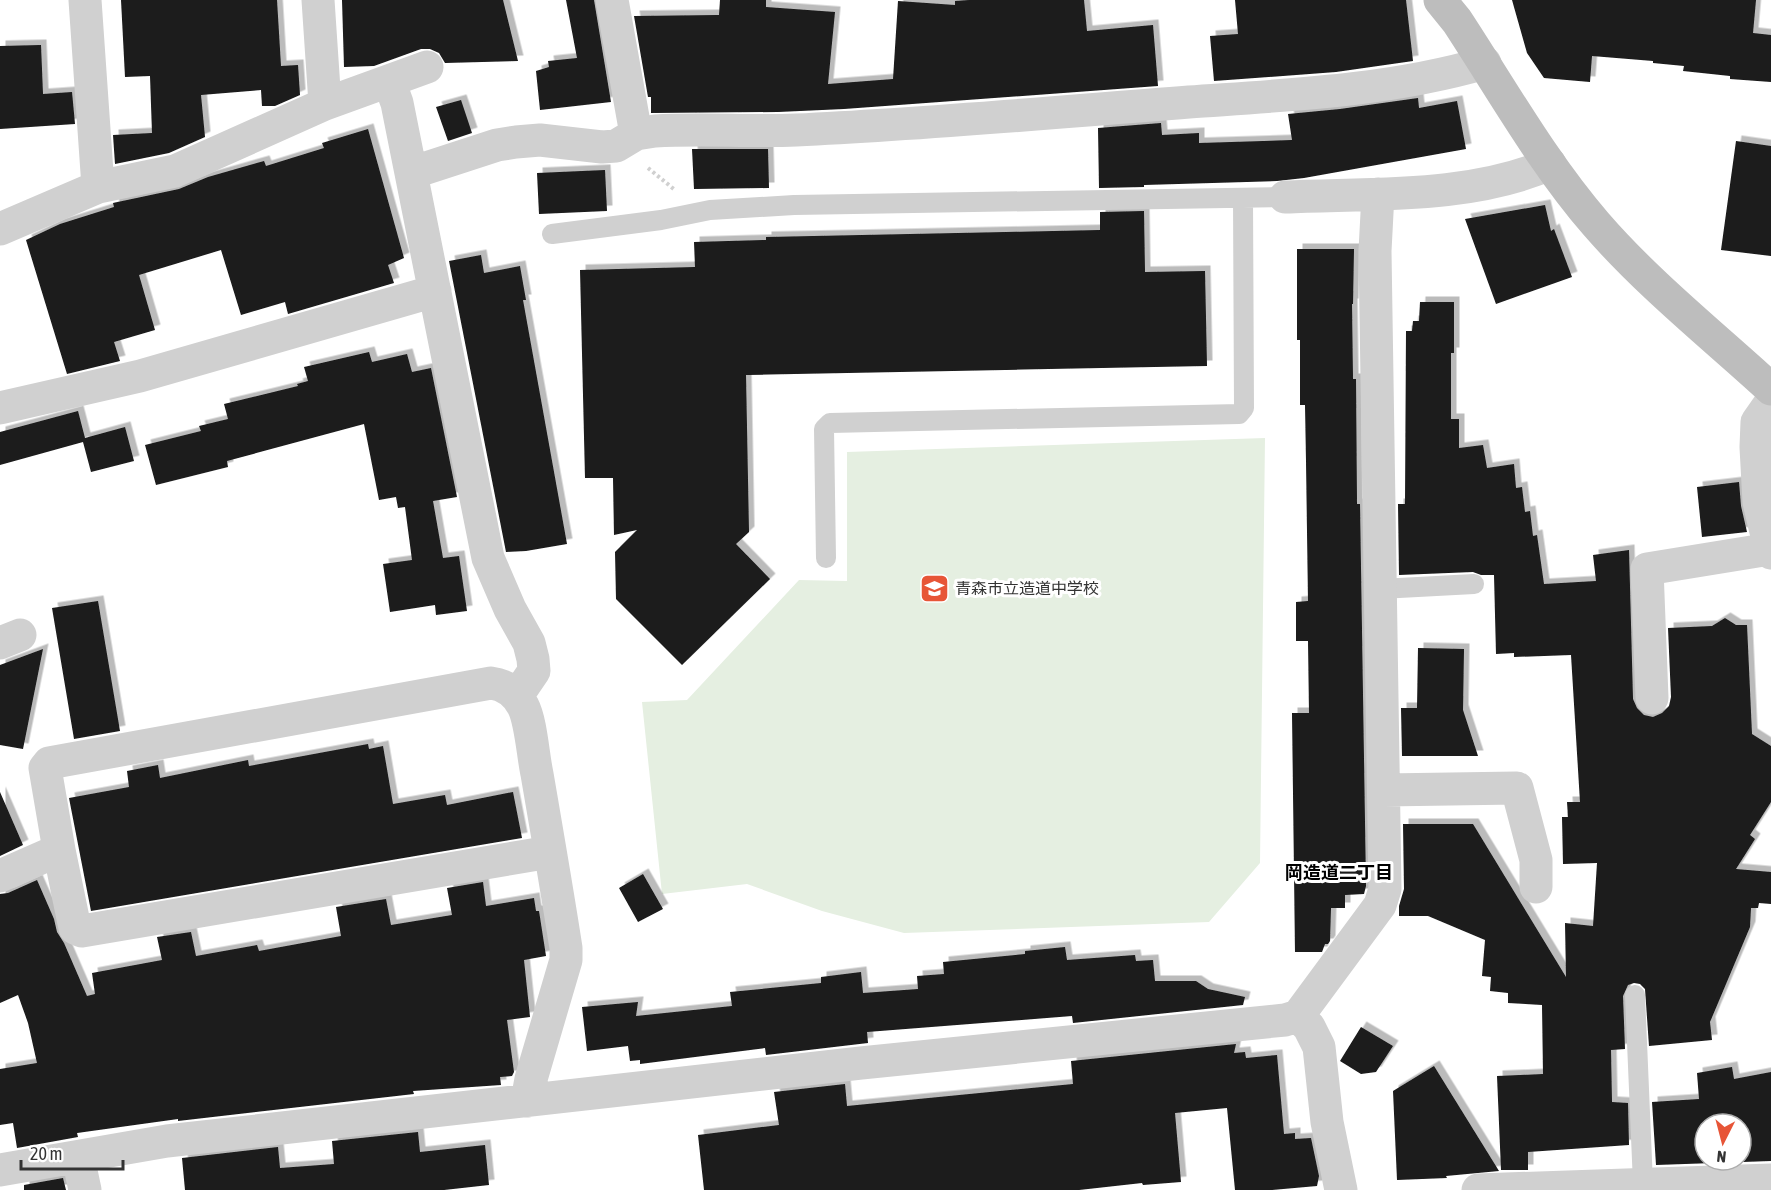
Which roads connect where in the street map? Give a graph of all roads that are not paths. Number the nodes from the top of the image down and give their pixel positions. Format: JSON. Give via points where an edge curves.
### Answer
{"nodes":[{"id":1,"x":85,"y":0,"type":"edge"},
{"id":2,"x":318,"y":0,"type":"edge"},
{"id":3,"x":612,"y":0,"type":"edge"},
{"id":4,"x":1440,"y":0,"type":"edge"},
{"id":5,"x":1485,"y":63,"type":"junction"},
{"id":6,"x":427,"y":67,"type":"dead end"},
{"id":7,"x":389,"y":81,"type":"junction"},
{"id":8,"x":325,"y":104,"type":"junction"},
{"id":9,"x":626,"y":140,"type":"junction"},
{"id":10,"x":1551,"y":164,"type":"junction"},
{"id":11,"x":411,"y":173,"type":"junction"},
{"id":12,"x":98,"y":187,"type":"junction"},
{"id":13,"x":1378,"y":194,"type":"junction"},
{"id":14,"x":1285,"y":197,"type":"joint"},
{"id":15,"x":1243,"y":198,"type":"junction"},
{"id":16,"x":0,"y":229,"type":"edge"},
{"id":17,"x":552,"y":234,"type":"dead end"},
{"id":18,"x":435,"y":291,"type":"junction"},
{"id":19,"x":1771,"y":389,"type":"edge"},
{"id":20,"x":1771,"y":402,"type":"edge"},
{"id":21,"x":0,"y":408,"type":"edge"},
{"id":22,"x":1770,"y":551,"type":"edge"},
{"id":23,"x":826,"y":558,"type":"dead end"},
{"id":24,"x":1474,"y":584,"type":"dead end"},
{"id":25,"x":1380,"y":589,"type":"junction"},
{"id":26,"x":517,"y":696,"type":"junction"},
{"id":27,"x":1652,"y":698,"type":"dead end"},
{"id":28,"x":1384,"y":790,"type":"junction"},
{"id":29,"x":59,"y":850,"type":"junction"},
{"id":30,"x":550,"y":852,"type":"junction"},
{"id":31,"x":0,"y":876,"type":"edge"},
{"id":32,"x":1536,"y":887,"type":"dead end"},
{"id":33,"x":1635,"y":994,"type":"dead end"},
{"id":34,"x":1299,"y":1016,"type":"junction"},
{"id":35,"x":527,"y":1101,"type":"junction"},
{"id":36,"x":78,"y":1157,"type":"junction"},
{"id":37,"x":0,"y":1170,"type":"edge"},
{"id":38,"x":1771,"y":1180,"type":"edge"},
{"id":39,"x":1643,"y":1184,"type":"junction"},
{"id":40,"x":1726,"y":1186,"type":"edge"},
{"id":41,"x":1514,"y":1189,"type":"edge"},
{"id":42,"x":85,"y":1190,"type":"edge"},
{"id":43,"x":1341,"y":1190,"type":"edge"},
{"id":44,"x":1478,"y":1190,"type":"edge"}],
"edges":[{"from":1,"to":12,"type":"street"},
{"from":2,"to":8,"type":"street"},
{"from":3,"to":9,"type":"street"},
{"from":4,"to":5,"type":"street"},
{"from":5,"to":9,"type":"street","via":[[1407,82],[1286,95],[797,130],[673,130]]},
{"from":5,"to":10,"type":"street"},
{"from":6,"to":7,"type":"street"},
{"from":7,"to":8,"type":"street"},
{"from":7,"to":11,"type":"street"},
{"from":8,"to":12,"type":"street","via":[[175,171]]},
{"from":9,"to":11,"type":"street","via":[[602,147],[540,140],[516,142]]},
{"from":10,"to":13,"type":"street","via":[[1489,184]]},
{"from":10,"to":19,"type":"street","via":[[1627,257]]},
{"from":11,"to":18,"type":"street"},
{"from":12,"to":16,"type":"street"},
{"from":13,"to":14,"type":"street"},
{"from":13,"to":25,"type":"street","via":[[1375,251]]},
{"from":14,"to":15,"type":"lane"},
{"from":15,"to":17,"type":"lane","via":[[794,205],[699,213]]},
{"from":15,"to":23,"type":"lane","via":[[1244,408],[1239,414],[830,423],[824,429]]},
{"from":18,"to":21,"type":"street","via":[[140,376]]},
{"from":18,"to":26,"type":"street","via":[[488,558],[533,658],[534,670]]},
{"from":20,"to":22,"type":"street","via":[[1757,422],[1756,447],[1759,502]]},
{"from":22,"to":27,"type":"street","via":[[1647,569]]},
{"from":24,"to":25,"type":"lane"},
{"from":25,"to":28,"type":"street"},
{"from":26,"to":29,"type":"street","via":[[503,684],[491,683],[48,763],[45,768]]},
{"from":26,"to":30,"type":"street","via":[[524,708]]},
{"from":28,"to":32,"type":"street","via":[[1517,788],[1536,860]]},
{"from":28,"to":34,"type":"street","via":[[1385,889],[1380,905]]},
{"from":29,"to":30,"type":"street","via":[[75,928],[82,931]]},
{"from":29,"to":31,"type":"street"},
{"from":30,"to":35,"type":"street","via":[[566,960]]},
{"from":33,"to":39,"type":"lane"},
{"from":34,"to":35,"type":"street"},
{"from":34,"to":43,"type":"street","via":[[1319,1047],[1327,1122]]},
{"from":35,"to":36,"type":"street","via":[[167,1141]]},
{"from":36,"to":37,"type":"street"},
{"from":36,"to":42,"type":"street"},
{"from":38,"to":40,"type":"street"},
{"from":39,"to":40,"type":"street"},
{"from":39,"to":41,"type":"street"},
{"from":41,"to":44,"type":"street"}]}
